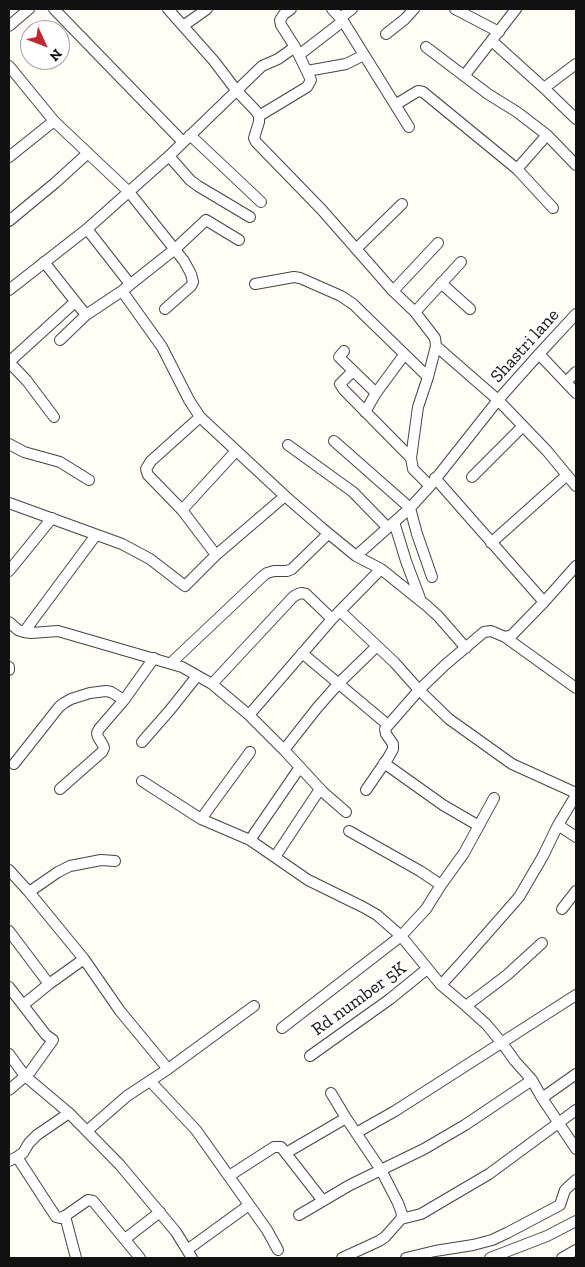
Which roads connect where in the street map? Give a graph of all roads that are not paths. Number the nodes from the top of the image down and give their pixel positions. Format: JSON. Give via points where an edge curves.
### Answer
{"nodes":[{"id":1,"x":29,"y":9,"type":"edge"},
{"id":2,"x":54,"y":9,"type":"edge"},
{"id":3,"x":168,"y":9,"type":"edge"},
{"id":4,"x":207,"y":9,"type":"edge"},
{"id":5,"x":291,"y":9,"type":"edge"},
{"id":6,"x":332,"y":9,"type":"edge"},
{"id":7,"x":352,"y":9,"type":"edge"},
{"id":8,"x":414,"y":9,"type":"edge"},
{"id":9,"x":455,"y":9,"type":"edge"},
{"id":10,"x":516,"y":9,"type":"edge"},
{"id":11,"x":341,"y":20,"type":"junction"},
{"id":12,"x":9,"y":26,"type":"edge"},
{"id":13,"x":184,"y":26,"type":"junction"},
{"id":14,"x":499,"y":32,"type":"junction"},
{"id":15,"x":386,"y":34,"type":"dead end"},
{"id":16,"x":492,"y":41,"type":"junction"},
{"id":17,"x":426,"y":47,"type":"dead end"},
{"id":18,"x":297,"y":51,"type":"junction"},
{"id":19,"x":364,"y":55,"type":"junction"},
{"id":20,"x":576,"y":64,"type":"edge"},
{"id":21,"x":9,"y":66,"type":"edge"},
{"id":22,"x":307,"y":71,"type":"junction"},
{"id":23,"x":464,"y":76,"type":"junction"},
{"id":24,"x":544,"y":88,"type":"junction"},
{"id":25,"x":236,"y":90,"type":"junction"},
{"id":26,"x":395,"y":105,"type":"junction"},
{"id":27,"x":259,"y":116,"type":"junction"},
{"id":28,"x":576,"y":119,"type":"edge"},
{"id":29,"x":54,"y":121,"type":"junction"},
{"id":30,"x":409,"y":127,"type":"dead end"},
{"id":31,"x":547,"y":135,"type":"junction"},
{"id":32,"x":187,"y":138,"type":"junction"},
{"id":33,"x":88,"y":153,"type":"junction"},
{"id":34,"x":169,"y":156,"type":"junction"},
{"id":35,"x":9,"y":157,"type":"edge"},
{"id":36,"x":576,"y":165,"type":"edge"},
{"id":37,"x":517,"y":169,"type":"junction"},
{"id":38,"x":129,"y":192,"type":"junction"},
{"id":39,"x":261,"y":202,"type":"dead end"},
{"id":40,"x":402,"y":204,"type":"dead end"},
{"id":41,"x":553,"y":208,"type":"dead end"},
{"id":42,"x":250,"y":217,"type":"dead end"},
{"id":43,"x":9,"y":221,"type":"edge"},
{"id":44,"x":86,"y":229,"type":"junction"},
{"id":45,"x":239,"y":240,"type":"dead end"},
{"id":46,"x":438,"y":243,"type":"dead end"},
{"id":47,"x":356,"y":248,"type":"junction"},
{"id":48,"x":175,"y":249,"type":"junction"},
{"id":49,"x":44,"y":262,"type":"junction"},
{"id":50,"x":461,"y":262,"type":"dead end"},
{"id":51,"x":441,"y":283,"type":"junction"},
{"id":52,"x":130,"y":284,"type":"junction"},
{"id":53,"x":255,"y":284,"type":"dead end"},
{"id":54,"x":9,"y":290,"type":"edge"},
{"id":55,"x":122,"y":291,"type":"junction"},
{"id":56,"x":393,"y":291,"type":"junction"},
{"id":57,"x":75,"y":302,"type":"junction"},
{"id":58,"x":165,"y":309,"type":"dead end"},
{"id":59,"x":470,"y":309,"type":"dead end"},
{"id":60,"x":415,"y":312,"type":"junction"},
{"id":61,"x":576,"y":314,"type":"edge"},
{"id":62,"x":86,"y":315,"type":"junction"},
{"id":63,"x":60,"y":340,"type":"dead end"},
{"id":64,"x":436,"y":346,"type":"junction"},
{"id":65,"x":344,"y":351,"type":"dead end"},
{"id":66,"x":538,"y":354,"type":"junction"},
{"id":67,"x":404,"y":355,"type":"junction"},
{"id":68,"x":353,"y":371,"type":"junction"},
{"id":69,"x":576,"y":372,"type":"edge"},
{"id":70,"x":428,"y":378,"type":"junction"},
{"id":71,"x":566,"y":382,"type":"junction"},
{"id":72,"x":376,"y":393,"type":"junction"},
{"id":73,"x":576,"y":393,"type":"edge"},
{"id":74,"x":498,"y":400,"type":"junction"},
{"id":75,"x":365,"y":412,"type":"junction"},
{"id":76,"x":54,"y":417,"type":"dead end"},
{"id":77,"x":200,"y":417,"type":"junction"},
{"id":78,"x":523,"y":426,"type":"junction"},
{"id":79,"x":334,"y":441,"type":"dead end"},
{"id":80,"x":9,"y":444,"type":"edge"},
{"id":81,"x":288,"y":445,"type":"dead end"},
{"id":82,"x":236,"y":450,"type":"junction"},
{"id":83,"x":411,"y":458,"type":"junction"},
{"id":84,"x":472,"y":476,"type":"dead end"},
{"id":85,"x":567,"y":476,"type":"junction"},
{"id":86,"x":89,"y":480,"type":"dead end"},
{"id":87,"x":432,"y":482,"type":"junction"},
{"id":88,"x":576,"y":486,"type":"edge"},
{"id":89,"x":285,"y":496,"type":"junction"},
{"id":90,"x":9,"y":503,"type":"edge"},
{"id":91,"x":410,"y":508,"type":"junction"},
{"id":92,"x":182,"y":510,"type":"junction"},
{"id":93,"x":52,"y":518,"type":"junction"},
{"id":94,"x":391,"y":524,"type":"junction"},
{"id":95,"x":328,"y":534,"type":"junction"},
{"id":96,"x":96,"y":535,"type":"junction"},
{"id":97,"x":491,"y":543,"type":"junction"},
{"id":98,"x":216,"y":555,"type":"junction"},
{"id":99,"x":356,"y":556,"type":"junction"},
{"id":100,"x":576,"y":566,"type":"edge"},
{"id":101,"x":381,"y":569,"type":"junction"},
{"id":102,"x":9,"y":571,"type":"edge"},
{"id":103,"x":432,"y":577,"type":"dead end"},
{"id":104,"x":421,"y":601,"type":"junction"},
{"id":105,"x":544,"y":602,"type":"junction"},
{"id":106,"x":340,"y":611,"type":"junction"},
{"id":107,"x":332,"y":619,"type":"junction"},
{"id":108,"x":9,"y":622,"type":"edge"},
{"id":109,"x":24,"y":632,"type":"junction"},
{"id":110,"x":505,"y":637,"type":"junction"},
{"id":111,"x":376,"y":646,"type":"junction"},
{"id":112,"x":466,"y":648,"type":"junction"},
{"id":113,"x":302,"y":654,"type":"junction"},
{"id":114,"x":154,"y":658,"type":"junction"},
{"id":115,"x":171,"y":663,"type":"junction"},
{"id":116,"x":197,"y":676,"type":"junction"},
{"id":117,"x":212,"y":684,"type":"junction"},
{"id":118,"x":339,"y":684,"type":"junction"},
{"id":119,"x":576,"y":688,"type":"edge"},
{"id":120,"x":419,"y":690,"type":"junction"},
{"id":121,"x":124,"y":700,"type":"junction"},
{"id":122,"x":249,"y":715,"type":"junction"},
{"id":123,"x":388,"y":725,"type":"junction"},
{"id":124,"x":142,"y":742,"type":"dead end"},
{"id":125,"x":284,"y":750,"type":"junction"},
{"id":126,"x":250,"y":752,"type":"dead end"},
{"id":127,"x":384,"y":763,"type":"junction"},
{"id":128,"x":14,"y":764,"type":"dead end"},
{"id":129,"x":300,"y":767,"type":"junction"},
{"id":130,"x":142,"y":781,"type":"dead end"},
{"id":131,"x":60,"y":789,"type":"dead end"},
{"id":132,"x":320,"y":789,"type":"junction"},
{"id":133,"x":366,"y":790,"type":"dead end"},
{"id":134,"x":576,"y":794,"type":"edge"},
{"id":135,"x":494,"y":798,"type":"dead end"},
{"id":136,"x":346,"y":812,"type":"dead end"},
{"id":137,"x":201,"y":819,"type":"junction"},
{"id":138,"x":558,"y":825,"type":"junction"},
{"id":139,"x":479,"y":826,"type":"junction"},
{"id":140,"x":349,"y":831,"type":"dead end"},
{"id":141,"x":576,"y":837,"type":"edge"},
{"id":142,"x":250,"y":840,"type":"junction"},
{"id":143,"x":275,"y":857,"type":"junction"},
{"id":144,"x":115,"y":861,"type":"dead end"},
{"id":145,"x":9,"y":870,"type":"edge"},
{"id":146,"x":441,"y":885,"type":"junction"},
{"id":147,"x":576,"y":891,"type":"edge"},
{"id":148,"x":29,"y":892,"type":"junction"},
{"id":149,"x":562,"y":909,"type":"dead end"},
{"id":150,"x":9,"y":930,"type":"edge"},
{"id":151,"x":401,"y":936,"type":"junction"},
{"id":152,"x":542,"y":944,"type":"dead end"},
{"id":153,"x":84,"y":959,"type":"junction"},
{"id":154,"x":427,"y":969,"type":"junction"},
{"id":155,"x":49,"y":984,"type":"junction"},
{"id":156,"x":441,"y":985,"type":"junction"},
{"id":157,"x":9,"y":987,"type":"edge"},
{"id":158,"x":576,"y":995,"type":"edge"},
{"id":159,"x":23,"y":1005,"type":"junction"},
{"id":160,"x":254,"y":1006,"type":"dead end"},
{"id":161,"x":466,"y":1006,"type":"junction"},
{"id":162,"x":282,"y":1028,"type":"dead end"},
{"id":163,"x":502,"y":1043,"type":"junction"},
{"id":164,"x":9,"y":1054,"type":"edge"},
{"id":165,"x":310,"y":1056,"type":"dead end"},
{"id":166,"x":168,"y":1069,"type":"junction"},
{"id":167,"x":576,"y":1074,"type":"edge"},
{"id":168,"x":25,"y":1076,"type":"junction"},
{"id":169,"x":532,"y":1080,"type":"junction"},
{"id":170,"x":150,"y":1081,"type":"junction"},
{"id":171,"x":9,"y":1090,"type":"edge"},
{"id":172,"x":331,"y":1093,"type":"dead end"},
{"id":173,"x":542,"y":1098,"type":"junction"},
{"id":174,"x":576,"y":1110,"type":"edge"},
{"id":175,"x":69,"y":1113,"type":"junction"},
{"id":176,"x":346,"y":1118,"type":"junction"},
{"id":177,"x":559,"y":1124,"type":"junction"},
{"id":178,"x":87,"y":1131,"type":"junction"},
{"id":179,"x":356,"y":1133,"type":"junction"},
{"id":180,"x":576,"y":1149,"type":"edge"},
{"id":181,"x":286,"y":1153,"type":"junction"},
{"id":182,"x":13,"y":1159,"type":"edge"},
{"id":183,"x":380,"y":1170,"type":"junction"},
{"id":184,"x":229,"y":1176,"type":"junction"},
{"id":185,"x":576,"y":1180,"type":"edge"},
{"id":186,"x":323,"y":1201,"type":"junction"},
{"id":187,"x":250,"y":1205,"type":"junction"},
{"id":188,"x":160,"y":1212,"type":"junction"},
{"id":189,"x":299,"y":1215,"type":"dead end"},
{"id":190,"x":66,"y":1216,"type":"junction"},
{"id":191,"x":401,"y":1219,"type":"junction"},
{"id":192,"x":576,"y":1221,"type":"edge"},
{"id":193,"x":125,"y":1239,"type":"junction"},
{"id":194,"x":278,"y":1250,"type":"dead end"},
{"id":195,"x":576,"y":1250,"type":"edge"},
{"id":196,"x":189,"y":1254,"type":"edge"},
{"id":197,"x":76,"y":1258,"type":"edge"},
{"id":198,"x":140,"y":1258,"type":"edge"},
{"id":199,"x":342,"y":1258,"type":"edge"},
{"id":200,"x":406,"y":1258,"type":"edge"},
{"id":201,"x":490,"y":1258,"type":"edge"},
{"id":202,"x":562,"y":1258,"type":"edge"}],
"edges":[{"from":1,"to":12,"type":"street"},
{"from":2,"to":32,"type":"street"},
{"from":3,"to":13,"type":"street"},
{"from":4,"to":13,"type":"street"},
{"from":5,"to":18,"type":"street","via":[[280,20]]},
{"from":6,"to":11,"type":"street"},
{"from":7,"to":11,"type":"street"},
{"from":8,"to":15,"type":"street"},
{"from":9,"to":14,"type":"street"},
{"from":10,"to":14,"type":"street"},
{"from":11,"to":18,"type":"street"},
{"from":11,"to":19,"type":"street"},
{"from":13,"to":25,"type":"street"},
{"from":14,"to":16,"type":"street"},
{"from":16,"to":23,"type":"street"},
{"from":16,"to":24,"type":"street"},
{"from":17,"to":23,"type":"street"},
{"from":18,"to":22,"type":"street"},
{"from":18,"to":25,"type":"street","via":[[262,66]]},
{"from":19,"to":22,"type":"street","via":[[346,64]]},
{"from":19,"to":26,"type":"street"},
{"from":20,"to":24,"type":"street"},
{"from":21,"to":29,"type":"street"},
{"from":22,"to":27,"type":"street","via":[[311,80],[307,87]]},
{"from":23,"to":31,"type":"street"},
{"from":24,"to":28,"type":"street"},
{"from":25,"to":27,"type":"street"},
{"from":25,"to":32,"type":"street"},
{"from":26,"to":30,"type":"street"},
{"from":26,"to":37,"type":"street","via":[[418,91],[423,92]]},
{"from":27,"to":47,"type":"street","via":[[256,142]]},
{"from":29,"to":33,"type":"street"},
{"from":29,"to":35,"type":"street"},
{"from":31,"to":36,"type":"street"},
{"from":31,"to":37,"type":"street"},
{"from":32,"to":34,"type":"street"},
{"from":32,"to":39,"type":"street"},
{"from":33,"to":38,"type":"street"},
{"from":33,"to":43,"type":"street"},
{"from":34,"to":38,"type":"street"},
{"from":34,"to":42,"type":"street","via":[[190,180]]},
{"from":37,"to":41,"type":"street"},
{"from":38,"to":44,"type":"street"},
{"from":38,"to":48,"type":"street"},
{"from":40,"to":47,"type":"street"},
{"from":44,"to":49,"type":"street"},
{"from":44,"to":52,"type":"street"},
{"from":45,"to":48,"type":"street","via":[[206,220]]},
{"from":46,"to":56,"type":"street"},
{"from":47,"to":56,"type":"street"},
{"from":48,"to":52,"type":"street"},
{"from":48,"to":58,"type":"street","via":[[193,282]]},
{"from":49,"to":54,"type":"street"},
{"from":49,"to":57,"type":"street"},
{"from":50,"to":51,"type":"street"},
{"from":51,"to":59,"type":"street"},
{"from":51,"to":60,"type":"street"},
{"from":52,"to":55,"type":"street"},
{"from":53,"to":67,"type":"street","via":[[300,278],[341,296]]},
{"from":55,"to":62,"type":"street"},
{"from":55,"to":77,"type":"street","via":[[162,347]]},
{"from":56,"to":60,"type":"street"},
{"from":57,"to":62,"type":"street"},
{"from":57,"to":76,"type":"street","via":[[9,362]]},
{"from":60,"to":64,"type":"street","via":[[435,338]]},
{"from":61,"to":66,"type":"street","name":"Shastri lane"},
{"from":62,"to":63,"type":"street"},
{"from":64,"to":70,"type":"street"},
{"from":64,"to":74,"type":"street"},
{"from":65,"to":68,"type":"street","via":[[339,357]]},
{"from":66,"to":71,"type":"street"},
{"from":66,"to":74,"type":"street","name":"Shastri lane"},
{"from":67,"to":70,"type":"street"},
{"from":67,"to":72,"type":"street"},
{"from":68,"to":72,"type":"street"},
{"from":68,"to":75,"type":"street","via":[[340,384]]},
{"from":69,"to":71,"type":"street"},
{"from":70,"to":83,"type":"street","via":[[418,407]]},
{"from":71,"to":73,"type":"street"},
{"from":72,"to":75,"type":"street"},
{"from":74,"to":78,"type":"street"},
{"from":74,"to":87,"type":"street","name":"Shastri lane"},
{"from":75,"to":83,"type":"street"},
{"from":77,"to":82,"type":"street"},
{"from":77,"to":92,"type":"street","via":[[146,469]]},
{"from":78,"to":84,"type":"street"},
{"from":78,"to":85,"type":"street"},
{"from":79,"to":91,"type":"street"},
{"from":80,"to":86,"type":"street","via":[[24,452],[60,462]]},
{"from":81,"to":94,"type":"street"},
{"from":82,"to":89,"type":"street"},
{"from":82,"to":92,"type":"street"},
{"from":83,"to":87,"type":"street","via":[[413,469]]},
{"from":85,"to":88,"type":"street"},
{"from":85,"to":97,"type":"street"},
{"from":87,"to":91,"type":"street","name":"Shastri lane"},
{"from":87,"to":97,"type":"street"},
{"from":89,"to":95,"type":"street"},
{"from":89,"to":98,"type":"street"},
{"from":90,"to":93,"type":"street"},
{"from":91,"to":94,"type":"street","name":"Shastri lane"},
{"from":91,"to":103,"type":"street"},
{"from":92,"to":98,"type":"street"},
{"from":93,"to":96,"type":"street"},
{"from":93,"to":102,"type":"street"},
{"from":94,"to":99,"type":"street","name":"Shastri lane"},
{"from":94,"to":104,"type":"street"},
{"from":95,"to":99,"type":"street"},
{"from":95,"to":115,"type":"street","via":[[292,569],[262,576]]},
{"from":96,"to":98,"type":"street","via":[[150,558],[185,586]]},
{"from":96,"to":109,"type":"street"},
{"from":97,"to":105,"type":"street"},
{"from":99,"to":101,"type":"street"},
{"from":100,"to":105,"type":"street"},
{"from":101,"to":104,"type":"street"},
{"from":101,"to":106,"type":"street"},
{"from":104,"to":112,"type":"street"},
{"from":105,"to":110,"type":"street","via":[[512,635]]},
{"from":106,"to":107,"type":"street"},
{"from":106,"to":111,"type":"street"},
{"from":107,"to":113,"type":"street"},
{"from":107,"to":117,"type":"street","via":[[306,594],[296,595]]},
{"from":108,"to":109,"type":"street"},
{"from":109,"to":114,"type":"street","via":[[58,631]]},
{"from":110,"to":112,"type":"street","via":[[491,631],[484,632]]},
{"from":110,"to":119,"type":"street"},
{"from":111,"to":118,"type":"street"},
{"from":111,"to":120,"type":"street"},
{"from":112,"to":120,"type":"street"},
{"from":113,"to":118,"type":"street"},
{"from":113,"to":122,"type":"street"},
{"from":114,"to":115,"type":"street"},
{"from":114,"to":121,"type":"street"},
{"from":115,"to":116,"type":"street"},
{"from":116,"to":117,"type":"street"},
{"from":116,"to":124,"type":"street"},
{"from":117,"to":122,"type":"street"},
{"from":118,"to":123,"type":"street"},
{"from":118,"to":125,"type":"street"},
{"from":120,"to":123,"type":"street"},
{"from":120,"to":134,"type":"street","via":[[449,719],[512,764]]},
{"from":121,"to":128,"type":"street","via":[[106,691],[64,703]]},
{"from":121,"to":131,"type":"street","via":[[97,734],[104,748],[102,752]]},
{"from":122,"to":125,"type":"street"},
{"from":123,"to":127,"type":"street","via":[[385,730],[393,749]]},
{"from":125,"to":129,"type":"street"},
{"from":126,"to":137,"type":"street"},
{"from":127,"to":133,"type":"street"},
{"from":127,"to":139,"type":"street"},
{"from":129,"to":132,"type":"street"},
{"from":129,"to":142,"type":"street"},
{"from":130,"to":137,"type":"street"},
{"from":132,"to":136,"type":"street"},
{"from":132,"to":143,"type":"street"},
{"from":134,"to":138,"type":"street"},
{"from":135,"to":139,"type":"street"},
{"from":137,"to":142,"type":"street"},
{"from":138,"to":141,"type":"street"},
{"from":138,"to":156,"type":"street","via":[[519,897]]},
{"from":139,"to":146,"type":"street"},
{"from":140,"to":146,"type":"street"},
{"from":142,"to":143,"type":"street"},
{"from":143,"to":151,"type":"street","via":[[308,880],[377,915]]},
{"from":144,"to":148,"type":"street","via":[[101,860],[70,866]]},
{"from":145,"to":148,"type":"street"},
{"from":146,"to":151,"type":"street","via":[[426,909]]},
{"from":147,"to":149,"type":"street"},
{"from":148,"to":153,"type":"street"},
{"from":150,"to":155,"type":"street"},
{"from":151,"to":154,"type":"street"},
{"from":151,"to":162,"type":"street"},
{"from":152,"to":161,"type":"street"},
{"from":153,"to":155,"type":"street"},
{"from":153,"to":166,"type":"street","via":[[120,1011]]},
{"from":154,"to":156,"type":"street"},
{"from":154,"to":165,"type":"street","name":"Rd number 5K"},
{"from":155,"to":159,"type":"street"},
{"from":156,"to":161,"type":"street"},
{"from":157,"to":159,"type":"street"},
{"from":158,"to":163,"type":"street"},
{"from":159,"to":168,"type":"street","via":[[53,1040]]},
{"from":160,"to":166,"type":"street"},
{"from":161,"to":163,"type":"street"},
{"from":163,"to":169,"type":"street"},
{"from":163,"to":179,"type":"street"},
{"from":164,"to":168,"type":"street"},
{"from":166,"to":170,"type":"street"},
{"from":167,"to":173,"type":"street"},
{"from":168,"to":171,"type":"street"},
{"from":168,"to":175,"type":"street"},
{"from":169,"to":173,"type":"street"},
{"from":169,"to":183,"type":"street","via":[[465,1125]]},
{"from":170,"to":178,"type":"street","via":[[127,1096]]},
{"from":170,"to":184,"type":"street","via":[[196,1130]]},
{"from":172,"to":176,"type":"street"},
{"from":173,"to":177,"type":"street"},
{"from":174,"to":177,"type":"street"},
{"from":175,"to":178,"type":"street"},
{"from":175,"to":182,"type":"street","via":[[37,1135],[23,1153]]},
{"from":176,"to":179,"type":"street"},
{"from":176,"to":181,"type":"street"},
{"from":177,"to":180,"type":"street"},
{"from":177,"to":191,"type":"street","via":[[481,1179],[421,1214]]},
{"from":178,"to":188,"type":"street"},
{"from":179,"to":183,"type":"street"},
{"from":181,"to":184,"type":"street","via":[[281,1147],[274,1147]]},
{"from":181,"to":186,"type":"street"},
{"from":182,"to":190,"type":"street","via":[[56,1217]]},
{"from":183,"to":186,"type":"street"},
{"from":183,"to":191,"type":"street","via":[[401,1210]]},
{"from":184,"to":187,"type":"street"},
{"from":185,"to":200,"type":"street","via":[[565,1190],[560,1205],[492,1240]]},
{"from":186,"to":189,"type":"street"},
{"from":187,"to":194,"type":"street"},
{"from":187,"to":196,"type":"street"},
{"from":188,"to":193,"type":"street"},
{"from":188,"to":196,"type":"street"},
{"from":190,"to":193,"type":"street","via":[[88,1200],[93,1201]]},
{"from":190,"to":197,"type":"street"},
{"from":191,"to":199,"type":"street","via":[[379,1241]]},
{"from":192,"to":201,"type":"street"},
{"from":193,"to":198,"type":"street"},
{"from":195,"to":202,"type":"street"}]}
